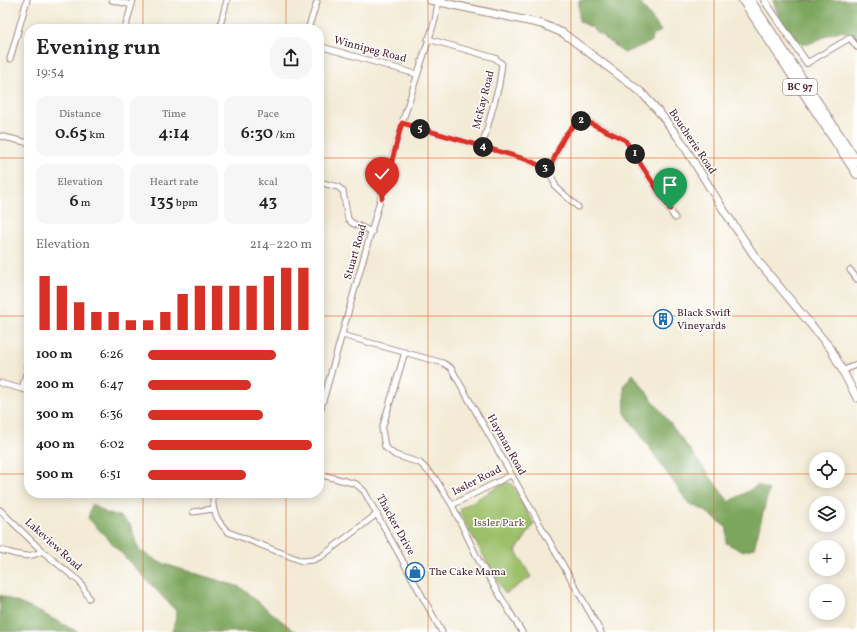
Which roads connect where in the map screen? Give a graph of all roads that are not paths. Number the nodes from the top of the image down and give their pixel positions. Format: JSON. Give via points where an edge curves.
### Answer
{"nodes":[{"id":1,"x":27,"y":0,"type":"edge"},
{"id":2,"x":112,"y":0,"type":"edge"},
{"id":3,"x":227,"y":0,"type":"edge"},
{"id":4,"x":430,"y":0,"type":"edge"},
{"id":5,"x":743,"y":0,"type":"edge"},
{"id":6,"x":750,"y":0,"type":"edge"},
{"id":7,"x":764,"y":0,"type":"edge"},
{"id":8,"x":317,"y":2,"type":"dead end"},
{"id":9,"x":438,"y":2,"type":"junction"},
{"id":10,"x":133,"y":3,"type":"edge"},
{"id":11,"x":127,"y":24,"type":"edge"},
{"id":12,"x":220,"y":24,"type":"edge"},
{"id":13,"x":310,"y":24,"type":"edge"},
{"id":14,"x":428,"y":39,"type":"junction"},
{"id":15,"x":324,"y":47,"type":"edge"},
{"id":16,"x":857,"y":47,"type":"edge"},
{"id":17,"x":10,"y":59,"type":"dead end"},
{"id":18,"x":808,"y":63,"type":"joint"},
{"id":19,"x":416,"y":74,"type":"junction"},
{"id":20,"x":402,"y":123,"type":"junction"},
{"id":21,"x":0,"y":136,"type":"edge"},
{"id":22,"x":24,"y":142,"type":"edge"},
{"id":23,"x":482,"y":147,"type":"junction"},
{"id":24,"x":857,"y":162,"type":"edge"},
{"id":25,"x":549,"y":170,"type":"junction"},
{"id":26,"x":857,"y":174,"type":"edge"},
{"id":27,"x":324,"y":183,"type":"edge"},
{"id":28,"x":578,"y":207,"type":"dead end"},
{"id":29,"x":676,"y":218,"type":"dead end"},
{"id":30,"x":372,"y":232,"type":"junction"},
{"id":31,"x":850,"y":270,"type":"dead end"},
{"id":32,"x":857,"y":279,"type":"edge"},
{"id":33,"x":342,"y":335,"type":"junction"},
{"id":34,"x":405,"y":352,"type":"junction"},
{"id":35,"x":857,"y":364,"type":"edge"},
{"id":36,"x":843,"y":371,"type":"junction"},
{"id":37,"x":24,"y":381,"type":"edge"},
{"id":38,"x":0,"y":383,"type":"edge"},
{"id":39,"x":22,"y":389,"type":"joint"},
{"id":40,"x":324,"y":398,"type":"edge"},
{"id":41,"x":857,"y":398,"type":"edge"},
{"id":42,"x":324,"y":475,"type":"edge"},
{"id":43,"x":511,"y":475,"type":"junction"},
{"id":44,"x":214,"y":498,"type":"edge"},
{"id":45,"x":452,"y":505,"type":"junction"},
{"id":46,"x":213,"y":509,"type":"junction"},
{"id":47,"x":0,"y":510,"type":"edge"},
{"id":48,"x":194,"y":512,"type":"dead end"},
{"id":49,"x":377,"y":514,"type":"junction"},
{"id":50,"x":0,"y":550,"type":"edge"},
{"id":51,"x":42,"y":551,"type":"junction"},
{"id":52,"x":89,"y":598,"type":"dead end"},
{"id":53,"x":442,"y":632,"type":"edge"},
{"id":54,"x":522,"y":632,"type":"edge"},
{"id":55,"x":601,"y":632,"type":"edge"}],
"edges":[{"from":1,"to":17,"type":"street"},
{"from":2,"to":10,"type":"street"},
{"from":3,"to":12,"type":"street"},
{"from":4,"to":9,"type":"main road","name":"Boucherie Road"},
{"from":5,"to":26,"type":"highway","number":"BC 97"},
{"from":6,"to":24,"type":"highway","number":"BC 97"},
{"from":7,"to":18,"type":"street"},
{"from":8,"to":13,"type":"street"},
{"from":9,"to":14,"type":"street","name":"Stuart Road"},
{"from":9,"to":36,"type":"main road","name":"Boucherie Road","via":[[542,24],[563,33],[641,92],[660,112],[681,141],[722,209],[758,261],[831,349]]},
{"from":10,"to":11,"type":"street"},
{"from":14,"to":19,"type":"street","name":"Stuart Road"},
{"from":14,"to":23,"type":"street","name":"McKay Road","via":[[495,58],[502,64],[499,85]]},
{"from":15,"to":19,"type":"street","name":"Winnipeg Road"},
{"from":16,"to":18,"type":"street","via":[[850,38]]},
{"from":19,"to":20,"type":"street","name":"Stuart Road"},
{"from":20,"to":23,"type":"street"},
{"from":20,"to":30,"type":"street","name":"Stuart Road"},
{"from":21,"to":22,"type":"street"},
{"from":23,"to":25,"type":"street","via":[[528,160]]},
{"from":25,"to":28,"type":"street","via":[[556,188]]},
{"from":25,"to":29,"type":"street","via":[[567,132],[577,122],[584,120],[625,140]]},
{"from":27,"to":30,"type":"street","via":[[338,187],[342,191],[348,219]]},
{"from":30,"to":33,"type":"street","name":"Stuart Road"},
{"from":31,"to":32,"type":"street"},
{"from":33,"to":34,"type":"street","name":"Hayman Road"},
{"from":33,"to":40,"type":"street","name":"Stuart Road"},
{"from":34,"to":43,"type":"street","name":"Hayman Road","via":[[444,362],[451,368]]},
{"from":34,"to":45,"type":"street","via":[[382,429],[385,447],[395,455],[425,467]]},
{"from":35,"to":36,"type":"street"},
{"from":36,"to":41,"type":"main road","name":"Boucherie Road"},
{"from":37,"to":39,"type":"street"},
{"from":38,"to":39,"type":"street"},
{"from":42,"to":49,"type":"street","name":"Thacker Drive","via":[[360,487],[367,494]]},
{"from":43,"to":45,"type":"street","name":"Issler Road"},
{"from":43,"to":55,"type":"street","name":"Hayman Road"},
{"from":44,"to":46,"type":"street"},
{"from":45,"to":54,"type":"street","via":[[479,561]]},
{"from":46,"to":48,"type":"street"},
{"from":46,"to":49,"type":"street","via":[[221,525],[228,532],[302,561],[322,556]]},
{"from":47,"to":51,"type":"street","name":"Lakeview Road"},
{"from":49,"to":53,"type":"street","name":"Thacker Drive"},
{"from":50,"to":51,"type":"street","via":[[28,556]]},
{"from":51,"to":52,"type":"street","name":"Lakeview Road","via":[[80,582]]}]}
